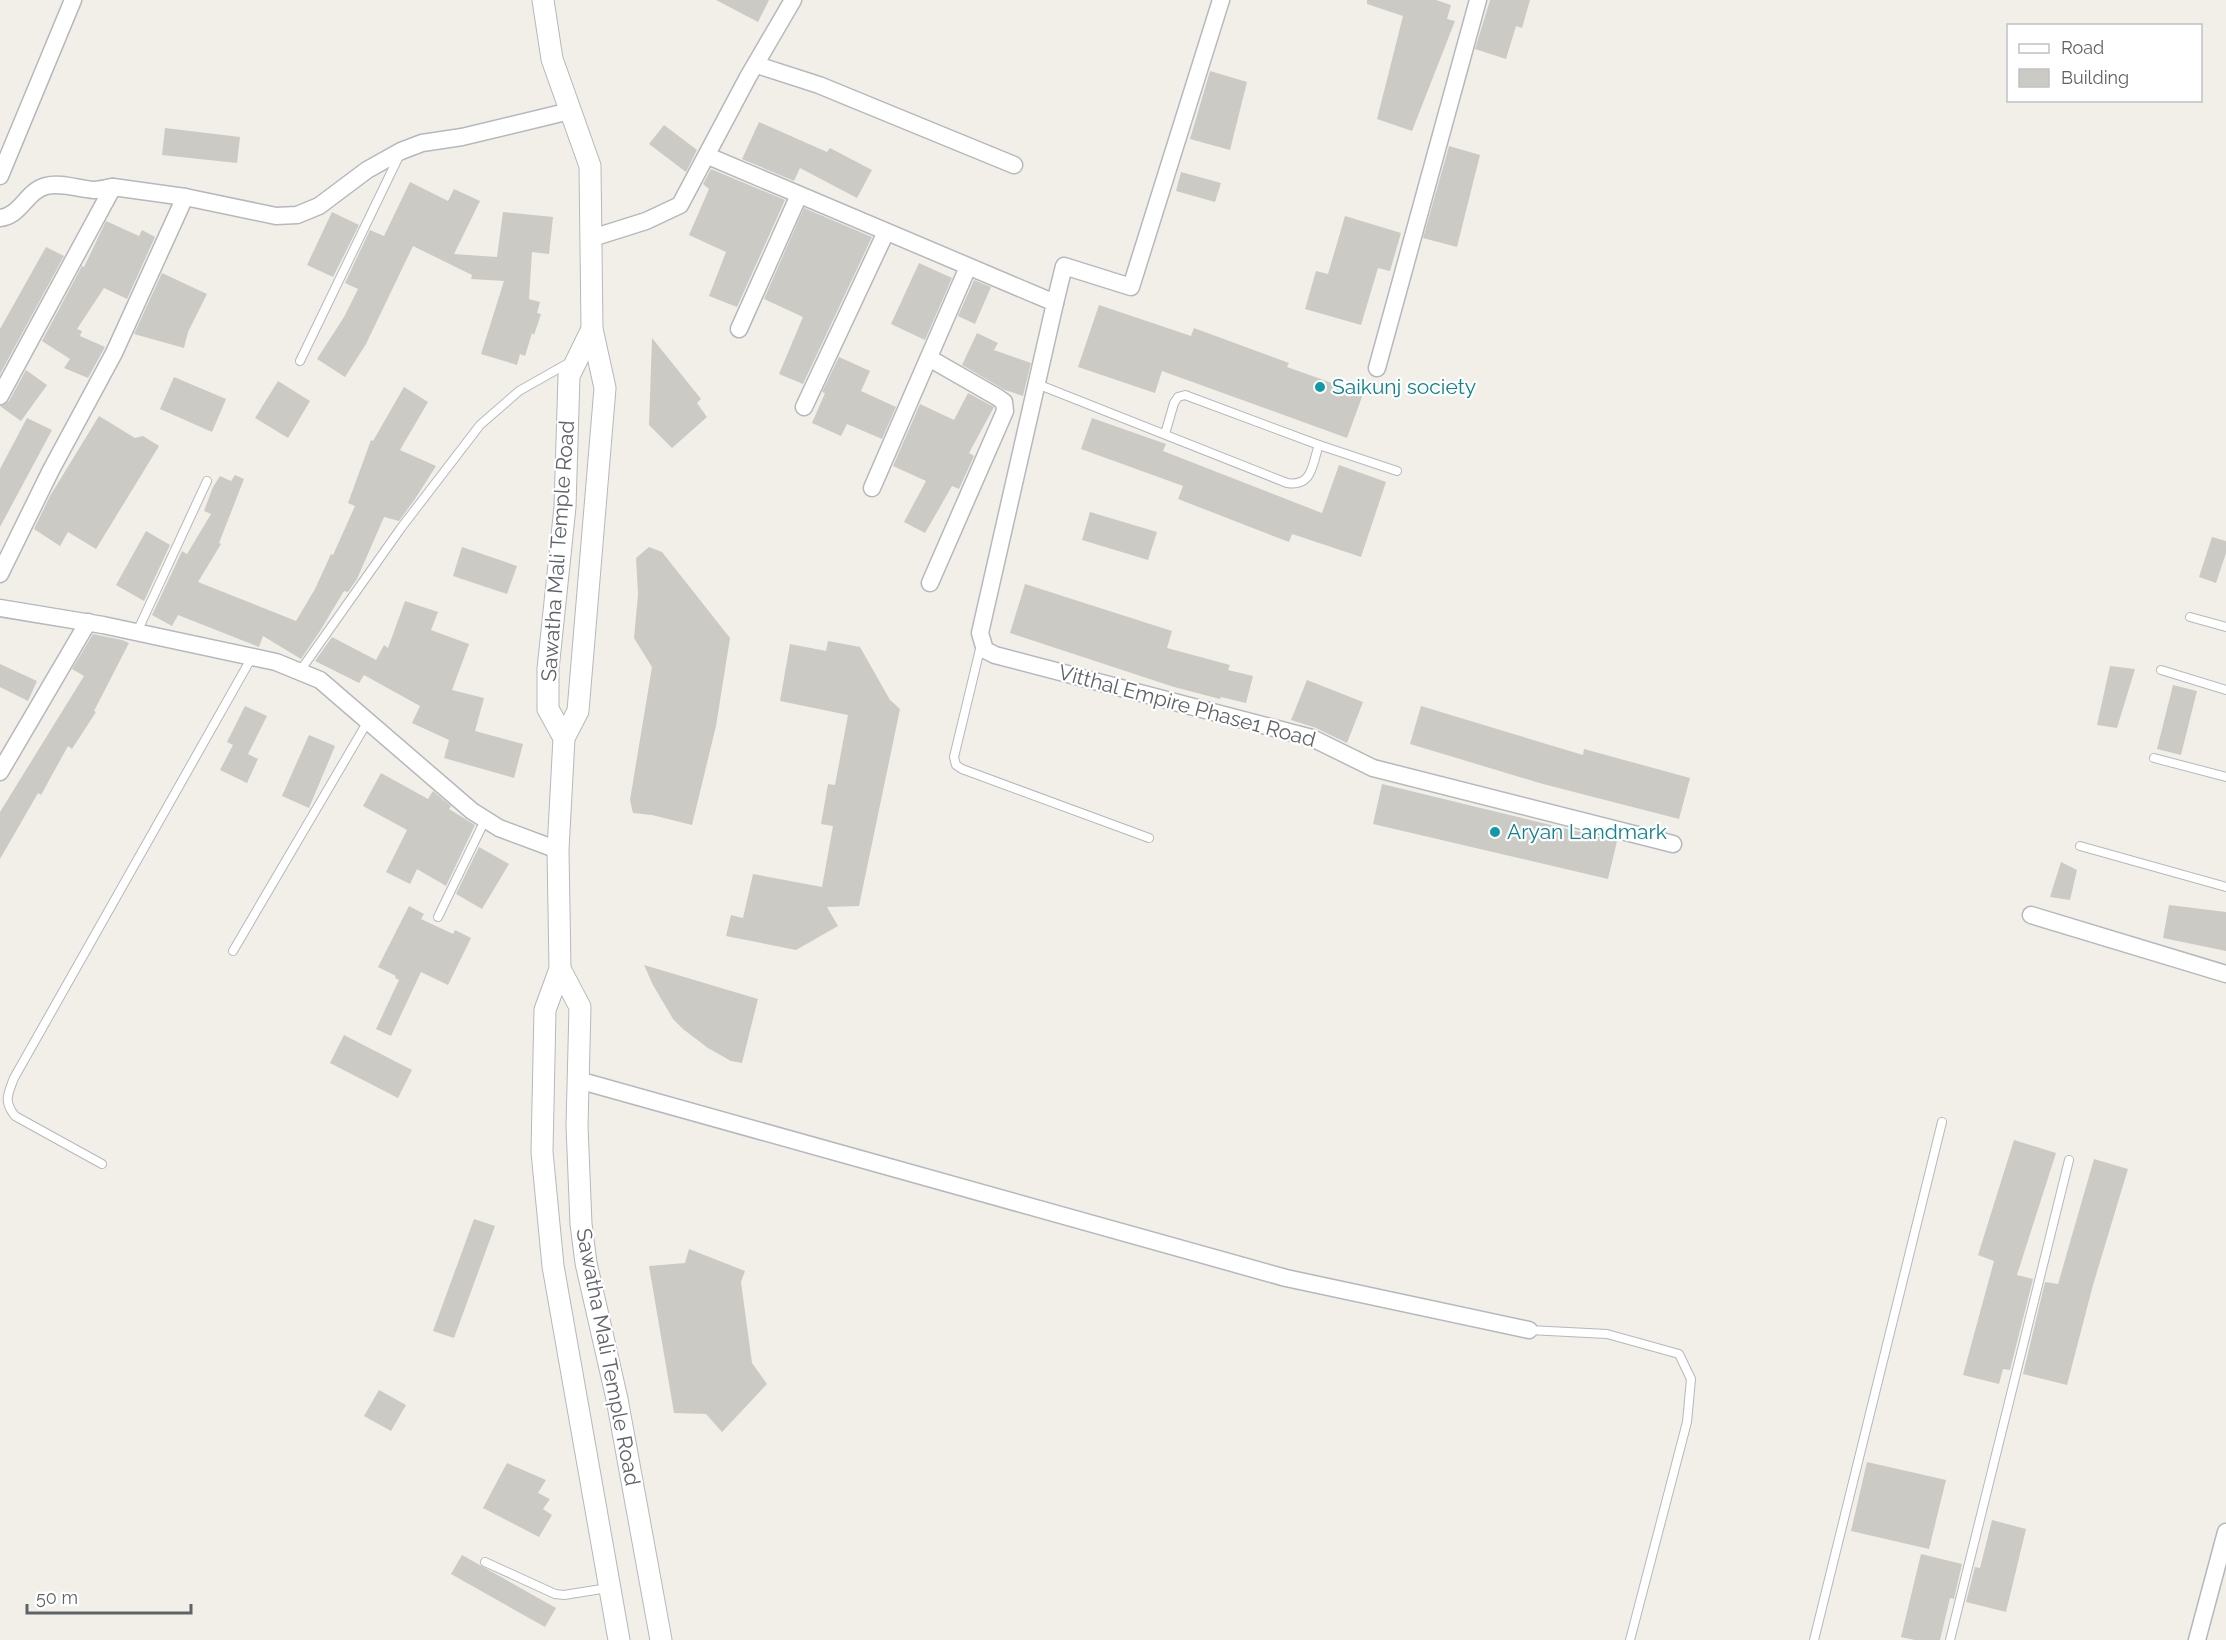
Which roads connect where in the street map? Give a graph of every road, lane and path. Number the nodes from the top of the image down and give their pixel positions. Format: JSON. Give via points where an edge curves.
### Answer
{"nodes":[{"id":1,"x":73,"y":0,"type":"edge"},
{"id":2,"x":543,"y":0,"type":"edge"},
{"id":3,"x":793,"y":0,"type":"edge"},
{"id":4,"x":1221,"y":0,"type":"edge"},
{"id":5,"x":1478,"y":0,"type":"edge"},
{"id":6,"x":757,"y":64,"type":"junction"},
{"id":7,"x":570,"y":111,"type":"junction"},
{"id":8,"x":401,"y":151,"type":"junction"},
{"id":9,"x":708,"y":156,"type":"junction"},
{"id":10,"x":1014,"y":165,"type":"dead end"},
{"id":11,"x":0,"y":176,"type":"edge"},
{"id":12,"x":113,"y":187,"type":"junction"},
{"id":13,"x":799,"y":195,"type":"junction"},
{"id":14,"x":185,"y":197,"type":"junction"},
{"id":15,"x":0,"y":218,"type":"edge"},
{"id":16,"x":886,"y":232,"type":"junction"},
{"id":17,"x":592,"y":238,"type":"junction"},
{"id":18,"x":968,"y":267,"type":"junction"},
{"id":19,"x":1055,"y":303,"type":"junction"},
{"id":20,"x":592,"y":329,"type":"junction"},
{"id":21,"x":739,"y":329,"type":"dead end"},
{"id":22,"x":578,"y":357,"type":"junction"},
{"id":23,"x":929,"y":358,"type":"junction"},
{"id":24,"x":300,"y":361,"type":"dead end"},
{"id":25,"x":1377,"y":368,"type":"dead end"},
{"id":26,"x":1037,"y":384,"type":"junction"},
{"id":27,"x":0,"y":396,"type":"edge"},
{"id":28,"x":804,"y":407,"type":"dead end"},
{"id":29,"x":1165,"y":434,"type":"junction"},
{"id":30,"x":1319,"y":445,"type":"junction"},
{"id":31,"x":1397,"y":471,"type":"dead end"},
{"id":32,"x":207,"y":481,"type":"dead end"},
{"id":33,"x":872,"y":488,"type":"dead end"},
{"id":34,"x":0,"y":574,"type":"edge"},
{"id":35,"x":930,"y":583,"type":"dead end"},
{"id":36,"x":0,"y":608,"type":"edge"},
{"id":37,"x":2190,"y":616,"type":"dead end"},
{"id":38,"x":88,"y":622,"type":"junction"},
{"id":39,"x":2226,"y":627,"type":"edge"},
{"id":40,"x":137,"y":632,"type":"junction"},
{"id":41,"x":981,"y":644,"type":"junction"},
{"id":42,"x":252,"y":657,"type":"junction"},
{"id":43,"x":2161,"y":670,"type":"dead end"},
{"id":44,"x":300,"y":671,"type":"junction"},
{"id":45,"x":2226,"y":690,"type":"edge"},
{"id":46,"x":368,"y":721,"type":"junction"},
{"id":47,"x":564,"y":738,"type":"junction"},
{"id":48,"x":2154,"y":758,"type":"dead end"},
{"id":49,"x":0,"y":772,"type":"edge"},
{"id":50,"x":2226,"y":777,"type":"edge"},
{"id":51,"x":485,"y":820,"type":"junction"},
{"id":52,"x":1149,"y":838,"type":"dead end"},
{"id":53,"x":1673,"y":844,"type":"dead end"},
{"id":54,"x":2080,"y":846,"type":"dead end"},
{"id":55,"x":558,"y":850,"type":"junction"},
{"id":56,"x":2226,"y":887,"type":"edge"},
{"id":57,"x":2031,"y":915,"type":"dead end"},
{"id":58,"x":438,"y":917,"type":"dead end"},
{"id":59,"x":234,"y":951,"type":"dead end"},
{"id":60,"x":560,"y":969,"type":"junction"},
{"id":61,"x":2226,"y":974,"type":"edge"},
{"id":62,"x":578,"y":1080,"type":"junction"},
{"id":63,"x":1942,"y":1122,"type":"dead end"},
{"id":64,"x":2069,"y":1160,"type":"dead end"},
{"id":65,"x":102,"y":1164,"type":"dead end"},
{"id":66,"x":1529,"y":1330,"type":"joint"},
{"id":67,"x":2225,"y":1540,"type":"edge"},
{"id":68,"x":485,"y":1562,"type":"dead end"},
{"id":69,"x":610,"y":1588,"type":"junction"},
{"id":70,"x":619,"y":1640,"type":"edge"},
{"id":71,"x":661,"y":1640,"type":"edge"},
{"id":72,"x":1630,"y":1640,"type":"edge"},
{"id":73,"x":1814,"y":1640,"type":"edge"},
{"id":74,"x":1950,"y":1640,"type":"edge"},
{"id":75,"x":2197,"y":1640,"type":"edge"}],
"edges":[{"from":1,"to":11,"type":"street"},
{"from":2,"to":7,"type":"street","name":"Sawatha Mali Temple Road","via":[[552,58]]},
{"from":3,"to":6,"type":"street"},
{"from":4,"to":19,"type":"street","via":[[1131,287],[1064,266]]},
{"from":5,"to":25,"type":"street"},
{"from":6,"to":9,"type":"street"},
{"from":6,"to":10,"type":"street","via":[[819,85]]},
{"from":7,"to":8,"type":"street"},
{"from":7,"to":17,"type":"street","name":"Sawatha Mali Temple Road","via":[[590,166]]},
{"from":8,"to":14,"type":"street","via":[[367,170],[319,206],[297,214],[276,216]]},
{"from":8,"to":24,"type":"lane"},
{"from":9,"to":13,"type":"street"},
{"from":9,"to":17,"type":"street","via":[[680,205],[646,221]]},
{"from":12,"to":14,"type":"street"},
{"from":12,"to":15,"type":"street","via":[[95,190],[44,186],[12,216]]},
{"from":12,"to":27,"type":"street"},
{"from":13,"to":16,"type":"street"},
{"from":13,"to":21,"type":"street"},
{"from":14,"to":34,"type":"street","via":[[114,353]]},
{"from":16,"to":18,"type":"street"},
{"from":16,"to":28,"type":"street"},
{"from":17,"to":20,"type":"street","name":"Sawatha Mali Temple Road"},
{"from":18,"to":19,"type":"street"},
{"from":18,"to":23,"type":"street"},
{"from":19,"to":26,"type":"street"},
{"from":20,"to":22,"type":"street","name":"Sawatha Mali Temple Road"},
{"from":20,"to":47,"type":"street","name":"Sawatha Mali Temple Road","via":[[605,388],[578,711]]},
{"from":22,"to":44,"type":"lane","via":[[519,391],[480,425],[387,547]]},
{"from":22,"to":47,"type":"street","name":"Sawatha Mali Temple Road","via":[[569,376],[565,507],[548,669],[548,709]]},
{"from":23,"to":33,"type":"street"},
{"from":23,"to":35,"type":"street","via":[[997,396],[1004,402],[1005,411]]},
{"from":26,"to":29,"type":"lane"},
{"from":26,"to":41,"type":"street","via":[[980,633]]},
{"from":29,"to":30,"type":"lane","via":[[1296,484],[1307,479]]},
{"from":29,"to":30,"type":"lane","via":[[1174,403],[1185,395]]},
{"from":30,"to":31,"type":"lane"},
{"from":32,"to":40,"type":"lane"},
{"from":36,"to":38,"type":"street"},
{"from":37,"to":39,"type":"lane"},
{"from":38,"to":40,"type":"street"},
{"from":38,"to":49,"type":"street"},
{"from":40,"to":42,"type":"street"},
{"from":41,"to":52,"type":"lane","via":[[954,757],[956,765]]},
{"from":41,"to":53,"type":"street","name":"Vitthal Empire Phase1 Road","via":[[995,655],[1312,738],[1373,768]]},
{"from":42,"to":44,"type":"street"},
{"from":42,"to":65,"type":"lane","via":[[8,1094],[7,1107],[15,1116]]},
{"from":43,"to":45,"type":"lane"},
{"from":44,"to":46,"type":"street","via":[[320,680]]},
{"from":46,"to":51,"type":"street"},
{"from":46,"to":59,"type":"lane"},
{"from":47,"to":55,"type":"street","name":"Sawatha Mali Temple Road"},
{"from":48,"to":50,"type":"lane"},
{"from":51,"to":55,"type":"street"},
{"from":51,"to":58,"type":"lane"},
{"from":54,"to":56,"type":"lane"},
{"from":55,"to":60,"type":"street","name":"Sawatha Mali Temple Road"},
{"from":57,"to":61,"type":"street"},
{"from":60,"to":62,"type":"street","name":"Sawatha Mali Temple Road","via":[[580,1007]]},
{"from":60,"to":69,"type":"street","name":"Sawatha Mali Temple Road","via":[[545,1010],[542,1152],[553,1266]]},
{"from":62,"to":66,"type":"street","via":[[1286,1278]]},
{"from":62,"to":71,"type":"street","name":"Sawatha Mali Temple Road","via":[[581,1224],[586,1263],[617,1400]]},
{"from":63,"to":73,"type":"lane"},
{"from":64,"to":74,"type":"lane"},
{"from":66,"to":72,"type":"lane","via":[[1607,1334],[1679,1354],[1691,1379],[1687,1422]]},
{"from":67,"to":75,"type":"street"},
{"from":68,"to":69,"type":"lane","via":[[555,1594]]},
{"from":69,"to":70,"type":"street","name":"Sawatha Mali Temple Road"}]}
